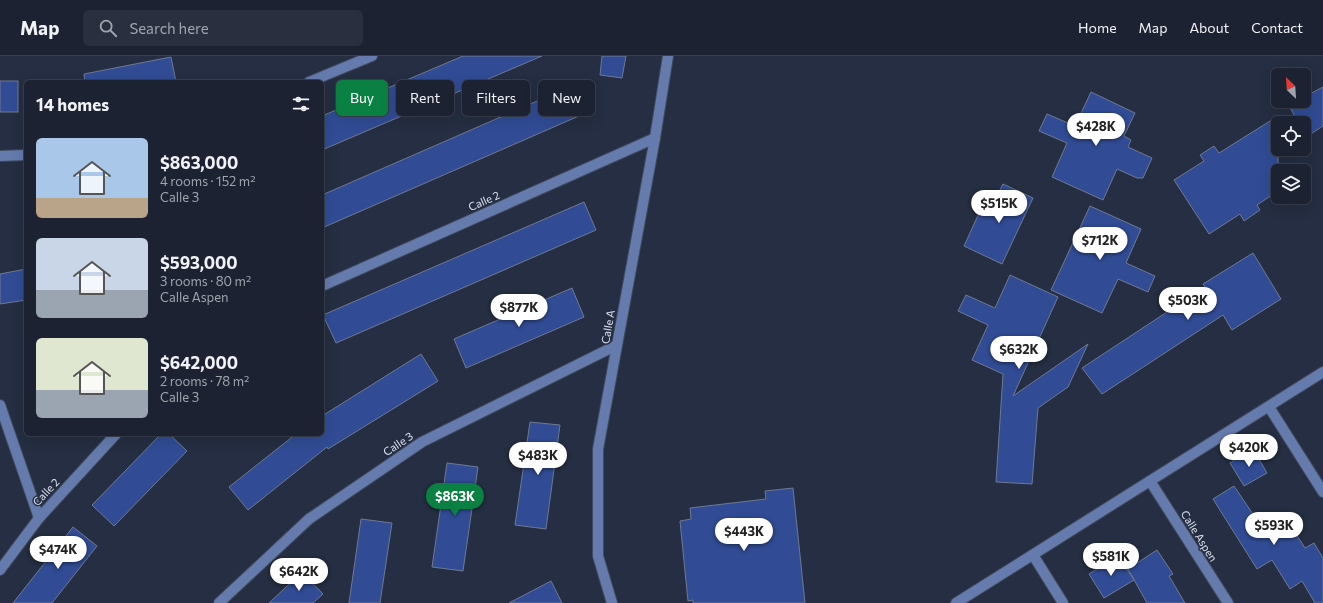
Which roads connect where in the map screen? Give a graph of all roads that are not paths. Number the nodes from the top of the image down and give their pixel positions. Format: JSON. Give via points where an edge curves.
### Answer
{"nodes":[{"id":1,"x":372,"y":56,"type":"edge"},
{"id":2,"x":668,"y":56,"type":"edge"},
{"id":3,"x":314,"y":80,"type":"edge"},
{"id":4,"x":655,"y":138,"type":"junction"},
{"id":5,"x":24,"y":155,"type":"edge"},
{"id":6,"x":0,"y":156,"type":"edge"},
{"id":7,"x":324,"y":285,"type":"edge"},
{"id":8,"x":617,"y":345,"type":"junction"},
{"id":9,"x":1323,"y":372,"type":"edge"},
{"id":10,"x":0,"y":405,"type":"edge"},
{"id":11,"x":1269,"y":407,"type":"junction"},
{"id":12,"x":114,"y":436,"type":"edge"},
{"id":13,"x":1150,"y":481,"type":"junction"},
{"id":14,"x":1323,"y":492,"type":"edge"},
{"id":15,"x":39,"y":518,"type":"junction"},
{"id":16,"x":1033,"y":555,"type":"junction"},
{"id":17,"x":0,"y":570,"type":"edge"},
{"id":18,"x":220,"y":603,"type":"edge"},
{"id":19,"x":612,"y":603,"type":"edge"},
{"id":20,"x":956,"y":603,"type":"edge"},
{"id":21,"x":1063,"y":603,"type":"edge"},
{"id":22,"x":1228,"y":603,"type":"edge"}],
"edges":[{"from":1,"to":3,"type":"street"},
{"from":2,"to":4,"type":"street","name":"Calle A"},
{"from":4,"to":7,"type":"street","name":"Calle 2"},
{"from":4,"to":8,"type":"street","name":"Calle A"},
{"from":5,"to":6,"type":"street"},
{"from":8,"to":18,"type":"street","name":"Calle 3","via":[[422,442],[310,519]]},
{"from":8,"to":19,"type":"street","name":"Calle A","via":[[598,449],[598,556]]},
{"from":9,"to":11,"type":"street"},
{"from":10,"to":15,"type":"street"},
{"from":11,"to":13,"type":"street"},
{"from":11,"to":14,"type":"street"},
{"from":12,"to":15,"type":"street","name":"Calle 2"},
{"from":13,"to":16,"type":"street"},
{"from":13,"to":22,"type":"street","name":"Calle Aspen"},
{"from":15,"to":17,"type":"street","name":"Calle 2"},
{"from":16,"to":20,"type":"street"},
{"from":16,"to":21,"type":"street"}]}
